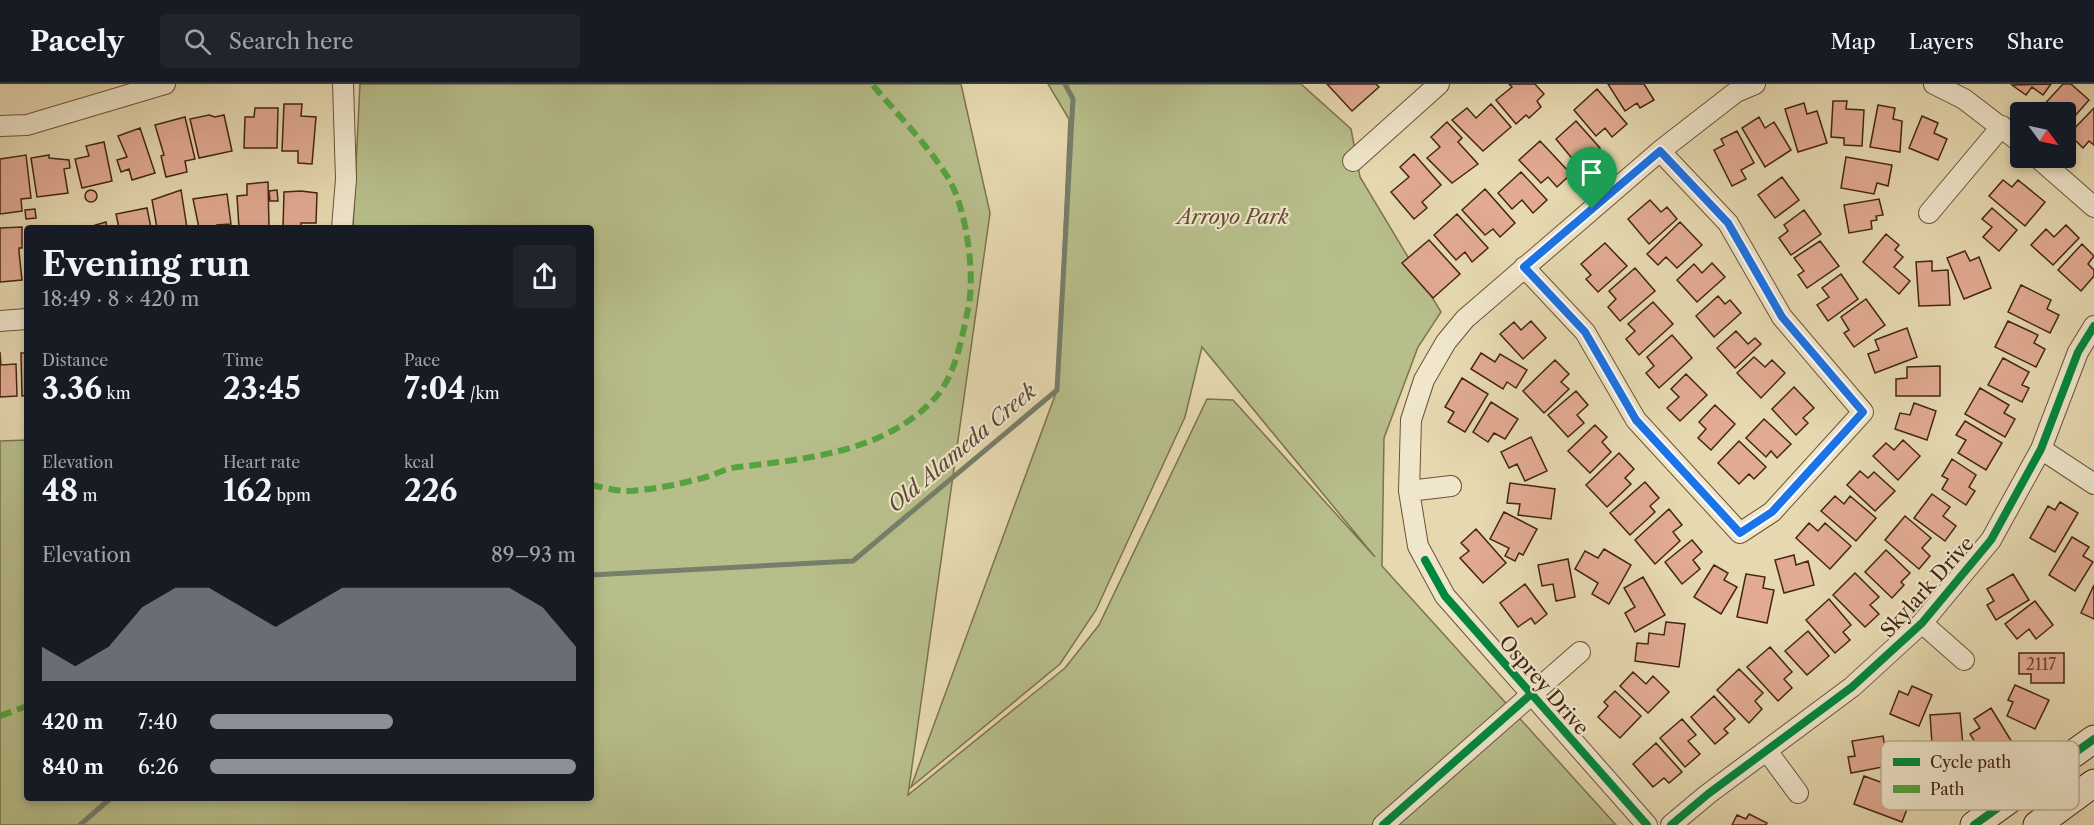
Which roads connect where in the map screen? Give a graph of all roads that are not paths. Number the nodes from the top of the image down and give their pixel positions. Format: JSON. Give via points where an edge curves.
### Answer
{"nodes":[{"id":1,"x":165,"y":84,"type":"edge"},
{"id":2,"x":343,"y":84,"type":"edge"},
{"id":3,"x":1439,"y":84,"type":"edge"},
{"id":4,"x":1755,"y":84,"type":"edge"},
{"id":5,"x":1934,"y":84,"type":"edge"},
{"id":6,"x":0,"y":126,"type":"edge"},
{"id":7,"x":2002,"y":126,"type":"junction"},
{"id":8,"x":2010,"y":133,"type":"edge"},
{"id":9,"x":1660,"y":151,"type":"junction"},
{"id":10,"x":1353,"y":161,"type":"dead end"},
{"id":11,"x":2049,"y":168,"type":"edge"},
{"id":12,"x":2094,"y":207,"type":"edge"},
{"id":13,"x":1929,"y":213,"type":"dead end"},
{"id":14,"x":342,"y":225,"type":"edge"},
{"id":15,"x":1524,"y":267,"type":"junction"},
{"id":16,"x":24,"y":319,"type":"edge"},
{"id":17,"x":0,"y":321,"type":"edge"},
{"id":18,"x":2094,"y":326,"type":"edge"},
{"id":19,"x":2041,"y":449,"type":"junction"},
{"id":20,"x":2094,"y":484,"type":"edge"},
{"id":21,"x":1451,"y":486,"type":"dead end"},
{"id":22,"x":1409,"y":491,"type":"junction"},
{"id":23,"x":1922,"y":623,"type":"junction"},
{"id":24,"x":1580,"y":652,"type":"dead end"},
{"id":25,"x":1964,"y":660,"type":"dead end"},
{"id":26,"x":1530,"y":695,"type":"junction"},
{"id":27,"x":2094,"y":739,"type":"edge"},
{"id":28,"x":2079,"y":750,"type":"edge"},
{"id":29,"x":1767,"y":751,"type":"junction"},
{"id":30,"x":2094,"y":783,"type":"edge"},
{"id":31,"x":1798,"y":793,"type":"dead end"},
{"id":32,"x":2079,"y":794,"type":"edge"},
{"id":33,"x":1995,"y":810,"type":"edge"},
{"id":34,"x":2057,"y":810,"type":"edge"},
{"id":35,"x":1383,"y":825,"type":"edge"},
{"id":36,"x":1647,"y":825,"type":"edge"},
{"id":37,"x":1671,"y":825,"type":"edge"},
{"id":38,"x":1974,"y":825,"type":"edge"},
{"id":39,"x":2037,"y":825,"type":"edge"}],
"edges":[{"from":1,"to":6,"type":"street","via":[[27,125]]},
{"from":2,"to":14,"type":"street","via":[[346,179]]},
{"from":3,"to":10,"type":"street"},
{"from":4,"to":9,"type":"street","name":"Osprey Drive","via":[[1736,92]]},
{"from":5,"to":7,"type":"street","via":[[1964,99]]},
{"from":7,"to":8,"type":"street"},
{"from":7,"to":13,"type":"street"},
{"from":9,"to":15,"type":"street","name":"Osprey Drive"},
{"from":9,"to":15,"type":"street","via":[[1728,223],[1782,317],[1863,412],[1772,512],[1740,533],[1636,420],[1585,332]]},
{"from":11,"to":12,"type":"street"},
{"from":15,"to":22,"type":"street","name":"Osprey Drive","via":[[1465,319],[1424,380],[1411,420]]},
{"from":16,"to":17,"type":"street"},
{"from":18,"to":19,"type":"street","name":"Skylark Drive","via":[[2078,352]]},
{"from":19,"to":20,"type":"street"},
{"from":19,"to":23,"type":"street","name":"Skylark Drive","via":[[1991,540]]},
{"from":21,"to":22,"type":"street"},
{"from":22,"to":26,"type":"street","name":"Osprey Drive","via":[[1418,546],[1445,596]]},
{"from":23,"to":25,"type":"street"},
{"from":23,"to":29,"type":"street","name":"Skylark Drive","via":[[1852,687]]},
{"from":24,"to":26,"type":"street"},
{"from":26,"to":35,"type":"street"},
{"from":26,"to":36,"type":"street","name":"Osprey Drive"},
{"from":27,"to":28,"type":"main road"},
{"from":29,"to":31,"type":"street"},
{"from":29,"to":37,"type":"street","name":"Skylark Drive"},
{"from":30,"to":32,"type":"main road"},
{"from":33,"to":38,"type":"main road"},
{"from":34,"to":39,"type":"main road"}]}
